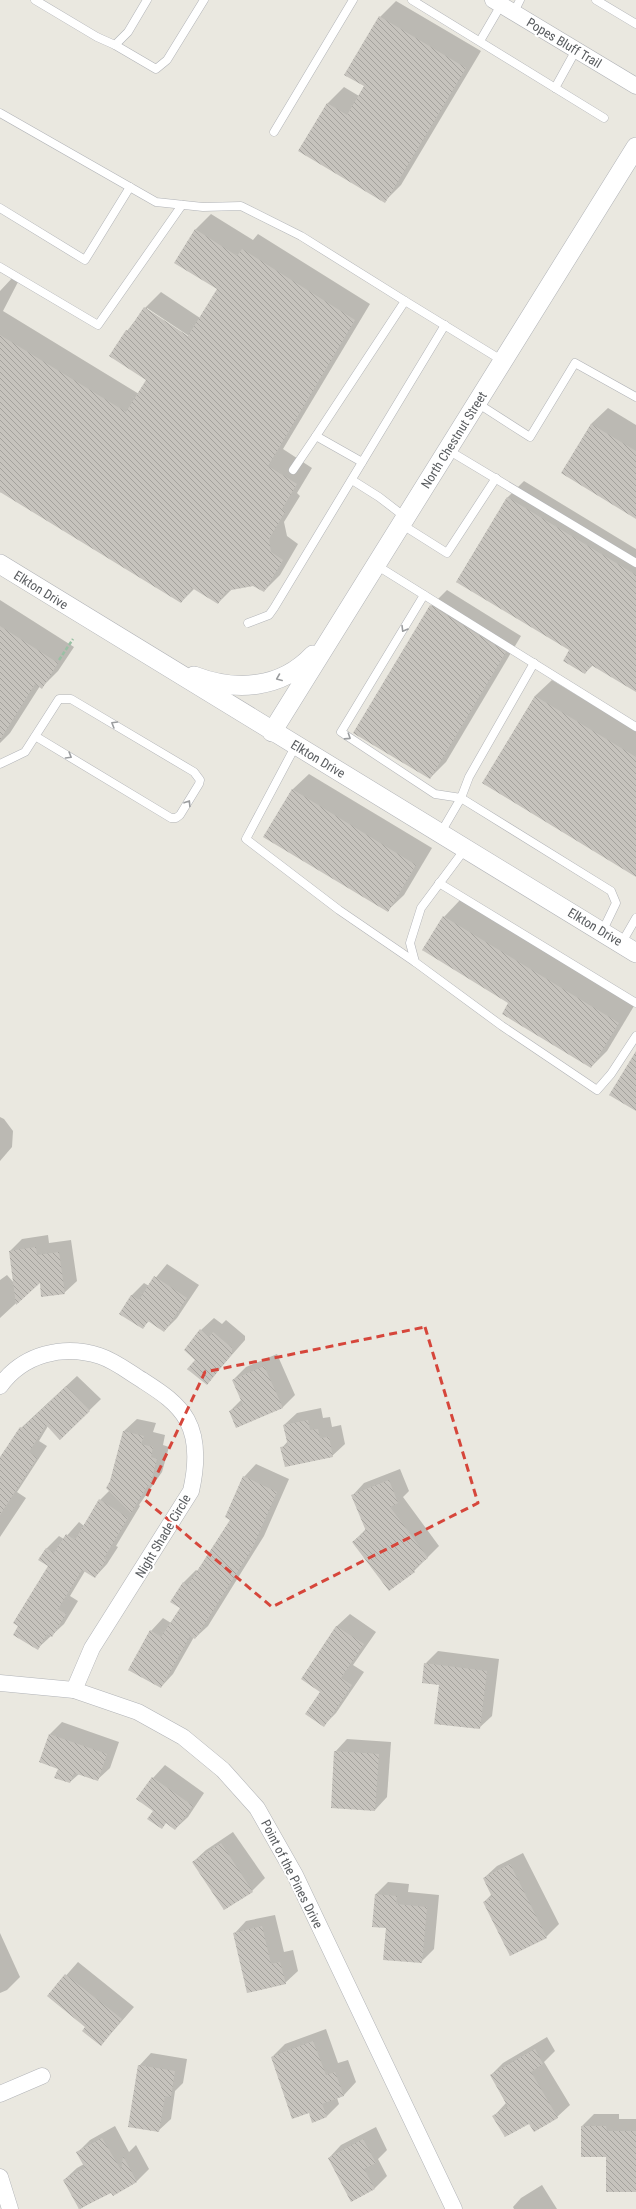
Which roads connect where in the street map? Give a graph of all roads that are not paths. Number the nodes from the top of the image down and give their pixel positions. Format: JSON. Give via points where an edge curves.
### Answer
{"nodes":[{"id":1,"x":35,"y":0,"type":"edge"},
{"id":2,"x":147,"y":0,"type":"edge"},
{"id":3,"x":204,"y":0,"type":"edge"},
{"id":4,"x":353,"y":0,"type":"edge"},
{"id":5,"x":412,"y":0,"type":"edge"},
{"id":6,"x":596,"y":0,"type":"edge"},
{"id":7,"x":507,"y":4,"type":"edge"},
{"id":8,"x":636,"y":24,"type":"edge"},
{"id":9,"x":480,"y":42,"type":"junction"},
{"id":10,"x":115,"y":45,"type":"junction"},
{"id":11,"x":576,"y":50,"type":"junction"},
{"id":12,"x":636,"y":86,"type":"edge"},
{"id":13,"x":555,"y":88,"type":"junction"},
{"id":14,"x":0,"y":113,"type":"edge"},
{"id":15,"x":604,"y":118,"type":"dead end"},
{"id":16,"x":274,"y":132,"type":"dead end"},
{"id":17,"x":636,"y":148,"type":"edge"},
{"id":18,"x":130,"y":187,"type":"junction"},
{"id":19,"x":182,"y":205,"type":"junction"},
{"id":20,"x":0,"y":208,"type":"edge"},
{"id":21,"x":0,"y":267,"type":"edge"},
{"id":22,"x":405,"y":301,"type":"junction"},
{"id":23,"x":445,"y":325,"type":"junction"},
{"id":24,"x":503,"y":361,"type":"junction"},
{"id":25,"x":636,"y":397,"type":"edge"},
{"id":26,"x":477,"y":402,"type":"junction"},
{"id":27,"x":316,"y":436,"type":"junction"},
{"id":28,"x":448,"y":450,"type":"junction"},
{"id":29,"x":362,"y":462,"type":"junction"},
{"id":30,"x":293,"y":470,"type":"dead end"},
{"id":31,"x":496,"y":478,"type":"junction"},
{"id":32,"x":352,"y":480,"type":"junction"},
{"id":33,"x":403,"y":521,"type":"junction"},
{"id":34,"x":636,"y":563,"type":"edge"},
{"id":35,"x":0,"y":564,"type":"edge"},
{"id":36,"x":376,"y":565,"type":"junction"},
{"id":37,"x":424,"y":595,"type":"junction"},
{"id":38,"x":248,"y":624,"type":"dead end"},
{"id":39,"x":339,"y":625,"type":"junction"},
{"id":40,"x":534,"y":663,"type":"junction"},
{"id":41,"x":163,"y":665,"type":"junction"},
{"id":42,"x":636,"y":727,"type":"edge"},
{"id":43,"x":272,"y":732,"type":"junction"},
{"id":44,"x":36,"y":736,"type":"junction"},
{"id":45,"x":296,"y":745,"type":"junction"},
{"id":46,"x":0,"y":764,"type":"edge"},
{"id":47,"x":462,"y":798,"type":"junction"},
{"id":48,"x":440,"y":834,"type":"junction"},
{"id":49,"x":465,"y":849,"type":"junction"},
{"id":50,"x":439,"y":883,"type":"junction"},
{"id":51,"x":636,"y":918,"type":"edge"},
{"id":52,"x":602,"y":932,"type":"junction"},
{"id":53,"x":629,"y":948,"type":"edge"},
{"id":54,"x":415,"y":962,"type":"junction"},
{"id":55,"x":636,"y":1004,"type":"edge"},
{"id":56,"x":636,"y":1036,"type":"edge"},
{"id":57,"x":0,"y":1386,"type":"edge"},
{"id":58,"x":0,"y":1683,"type":"edge"},
{"id":59,"x":74,"y":1690,"type":"junction"},
{"id":60,"x":42,"y":2076,"type":"dead end"},
{"id":61,"x":0,"y":2094,"type":"edge"},
{"id":62,"x":0,"y":2177,"type":"edge"},
{"id":63,"x":10,"y":2209,"type":"edge"},
{"id":64,"x":454,"y":2209,"type":"edge"}],
"edges":[{"from":1,"to":10,"type":"lane"},
{"from":2,"to":10,"type":"lane","via":[[128,32]]},
{"from":3,"to":10,"type":"lane","via":[[166,60],[156,69]]},
{"from":4,"to":16,"type":"lane"},
{"from":5,"to":9,"type":"lane"},
{"from":6,"to":8,"type":"lane"},
{"from":7,"to":9,"type":"lane"},
{"from":7,"to":11,"type":"street","name":"Popes Bluff Trail"},
{"from":9,"to":13,"type":"lane"},
{"from":11,"to":12,"type":"street","name":"Popes Bluff Trail"},
{"from":11,"to":13,"type":"lane"},
{"from":13,"to":15,"type":"lane"},
{"from":14,"to":18,"type":"lane"},
{"from":17,"to":24,"type":"street","name":"North Chestnut Street"},
{"from":18,"to":19,"type":"lane","via":[[156,202]]},
{"from":18,"to":20,"type":"lane","via":[[85,260]]},
{"from":19,"to":21,"type":"lane","via":[[98,325]]},
{"from":19,"to":22,"type":"lane","via":[[241,206],[301,236]]},
{"from":22,"to":23,"type":"lane"},
{"from":22,"to":27,"type":"lane"},
{"from":23,"to":24,"type":"lane"},
{"from":23,"to":29,"type":"lane"},
{"from":24,"to":26,"type":"street","name":"North Chestnut Street"},
{"from":25,"to":26,"type":"lane","via":[[575,363],[530,437]]},
{"from":26,"to":28,"type":"street","name":"North Chestnut Street"},
{"from":27,"to":29,"type":"lane"},
{"from":27,"to":30,"type":"lane"},
{"from":28,"to":31,"type":"lane"},
{"from":28,"to":33,"type":"street","name":"North Chestnut Street"},
{"from":29,"to":32,"type":"lane"},
{"from":31,"to":33,"type":"lane","via":[[446,553]]},
{"from":31,"to":34,"type":"lane"},
{"from":32,"to":33,"type":"lane","via":[[379,496]]},
{"from":32,"to":38,"type":"lane","via":[[269,615]]},
{"from":33,"to":36,"type":"street","name":"North Chestnut Street"},
{"from":35,"to":41,"type":"street","name":"Elkton Drive"},
{"from":36,"to":37,"type":"lane"},
{"from":36,"to":39,"type":"street","name":"North Chestnut Street"},
{"from":37,"to":40,"type":"lane"},
{"from":37,"to":47,"type":"lane","one_way":true,"via":[[341,732],[435,794]]},
{"from":39,"to":41,"type":"street","one_way":true,"via":[[305,663],[292,673],[260,685],[206,681]]},
{"from":39,"to":43,"type":"street","name":"North Chestnut Street"},
{"from":40,"to":42,"type":"lane"},
{"from":40,"to":47,"type":"lane","via":[[469,777]]},
{"from":41,"to":43,"type":"street","name":"Elkton Drive"},
{"from":43,"to":45,"type":"street","name":"Elkton Drive"},
{"from":44,"to":44,"type":"lane","one_way":true,"via":[[171,818],[180,815],[199,784],[198,775],[71,699],[59,699]]},
{"from":44,"to":46,"type":"lane","via":[[25,752]]},
{"from":45,"to":48,"type":"street","name":"Elkton Drive"},
{"from":45,"to":54,"type":"lane","via":[[246,839],[339,910]]},
{"from":47,"to":48,"type":"lane"},
{"from":47,"to":52,"type":"lane","via":[[611,890],[616,903]]},
{"from":48,"to":49,"type":"street","name":"Elkton Drive"},
{"from":49,"to":50,"type":"lane"},
{"from":49,"to":52,"type":"street","name":"Elkton Drive"},
{"from":50,"to":54,"type":"lane","via":[[421,908],[410,943]]},
{"from":50,"to":55,"type":"lane"},
{"from":51,"to":53,"type":"lane"},
{"from":52,"to":53,"type":"street","name":"Elkton Drive"},
{"from":54,"to":56,"type":"lane","via":[[502,1026],[597,1090]]},
{"from":57,"to":59,"type":"street","name":"Night Shade Circle","via":[[12,1372],[45,1354],[63,1350],[101,1356],[117,1364],[176,1406],[187,1421],[192,1436],[196,1455],[195,1474],[190,1492],[92,1648]]},
{"from":58,"to":59,"type":"street","name":"Point of the Pines Drive"},
{"from":59,"to":64,"type":"street","name":"Point of the Pines Drive","via":[[138,1712],[183,1737],[223,1770],[257,1808],[295,1875]]},
{"from":60,"to":61,"type":"street"},
{"from":62,"to":63,"type":"street"}]}
